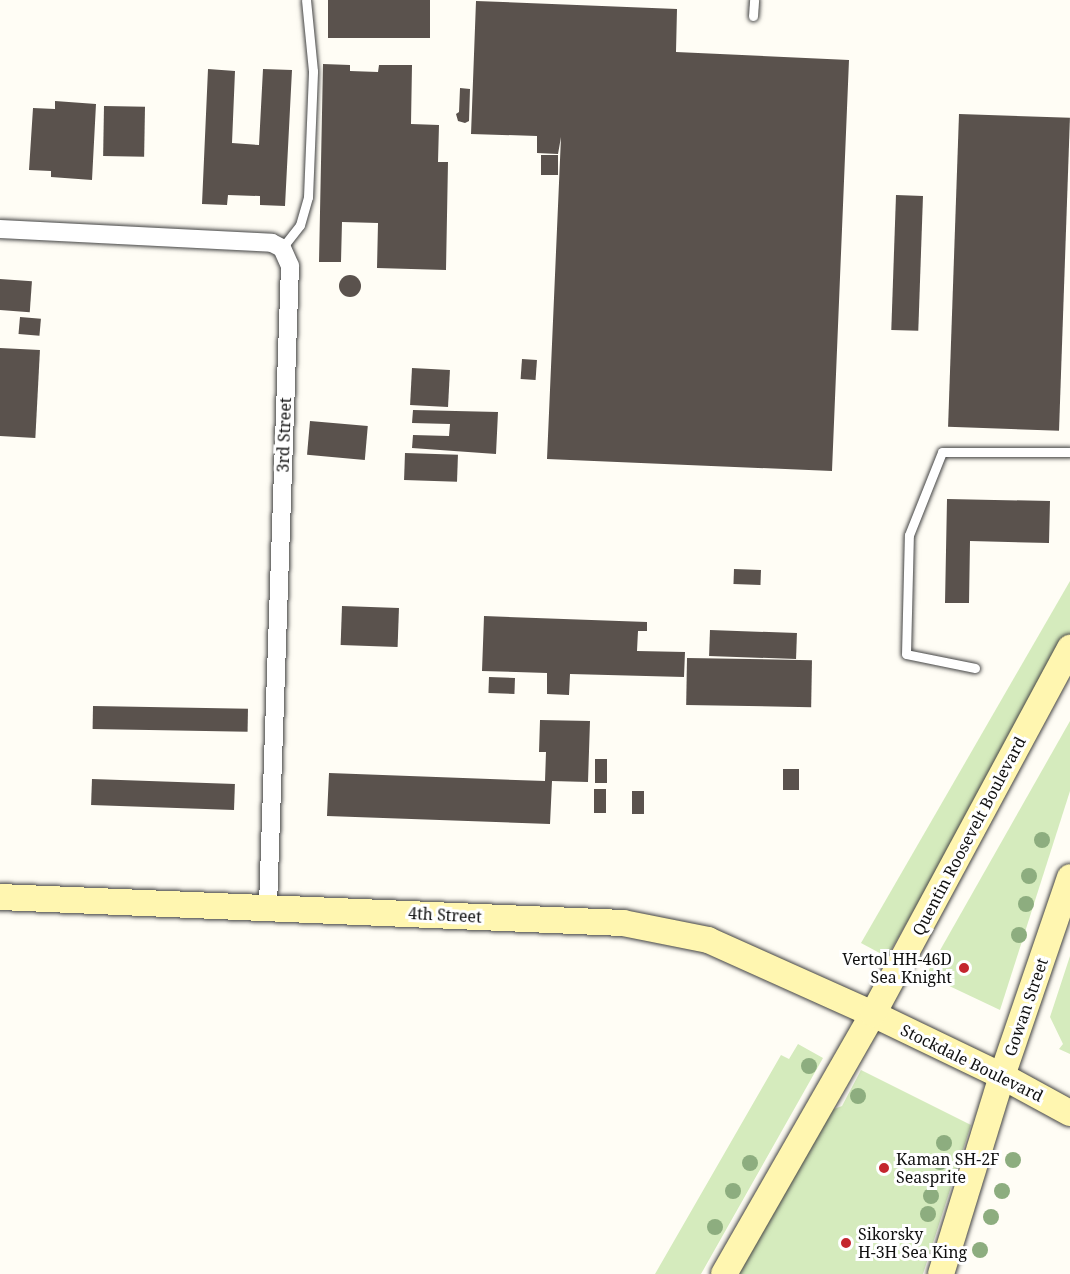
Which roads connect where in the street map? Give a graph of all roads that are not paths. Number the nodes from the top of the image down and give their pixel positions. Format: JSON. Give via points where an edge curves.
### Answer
{"nodes":[{"id":1,"x":306,"y":0,"type":"edge"},
{"id":2,"x":754,"y":0,"type":"edge"},
{"id":3,"x":753,"y":16,"type":"dead end"},
{"id":4,"x":0,"y":229,"type":"edge"},
{"id":5,"x":282,"y":248,"type":"junction"},
{"id":6,"x":1070,"y":452,"type":"edge"},
{"id":7,"x":1070,"y":648,"type":"edge"},
{"id":8,"x":975,"y":668,"type":"dead end"},
{"id":9,"x":1070,"y":877,"type":"edge"},
{"id":10,"x":0,"y":897,"type":"edge"},
{"id":11,"x":268,"y":907,"type":"junction"},
{"id":12,"x":873,"y":1014,"type":"junction"},
{"id":13,"x":1002,"y":1076,"type":"junction"},
{"id":14,"x":1070,"y":1113,"type":"edge"},
{"id":15,"x":724,"y":1274,"type":"edge"},
{"id":16,"x":941,"y":1274,"type":"edge"}],
"edges":[{"from":1,"to":5,"type":"lane","via":[[313,71],[308,197],[300,225]]},
{"from":2,"to":3,"type":"lane"},
{"from":4,"to":5,"type":"street","via":[[273,243]]},
{"from":5,"to":11,"type":"street","name":"3rd Street","via":[[290,266]]},
{"from":6,"to":8,"type":"lane","via":[[942,452],[909,535],[906,654]]},
{"from":7,"to":12,"type":"main road","name":"Quentin Roosevelt Boulevard"},
{"from":9,"to":13,"type":"main road","name":"Gowan Street"},
{"from":10,"to":11,"type":"main road","name":"4th Street"},
{"from":11,"to":12,"type":"main road","name":"4th Street","via":[[623,923],[708,940]]},
{"from":12,"to":13,"type":"main road","name":"Stockdale Boulevard"},
{"from":12,"to":15,"type":"main road","name":"Quentin Roosevelt Boulevard"},
{"from":13,"to":14,"type":"main road","name":"Stockdale Boulevard"},
{"from":13,"to":16,"type":"main road","name":"Gowan Street"}]}
